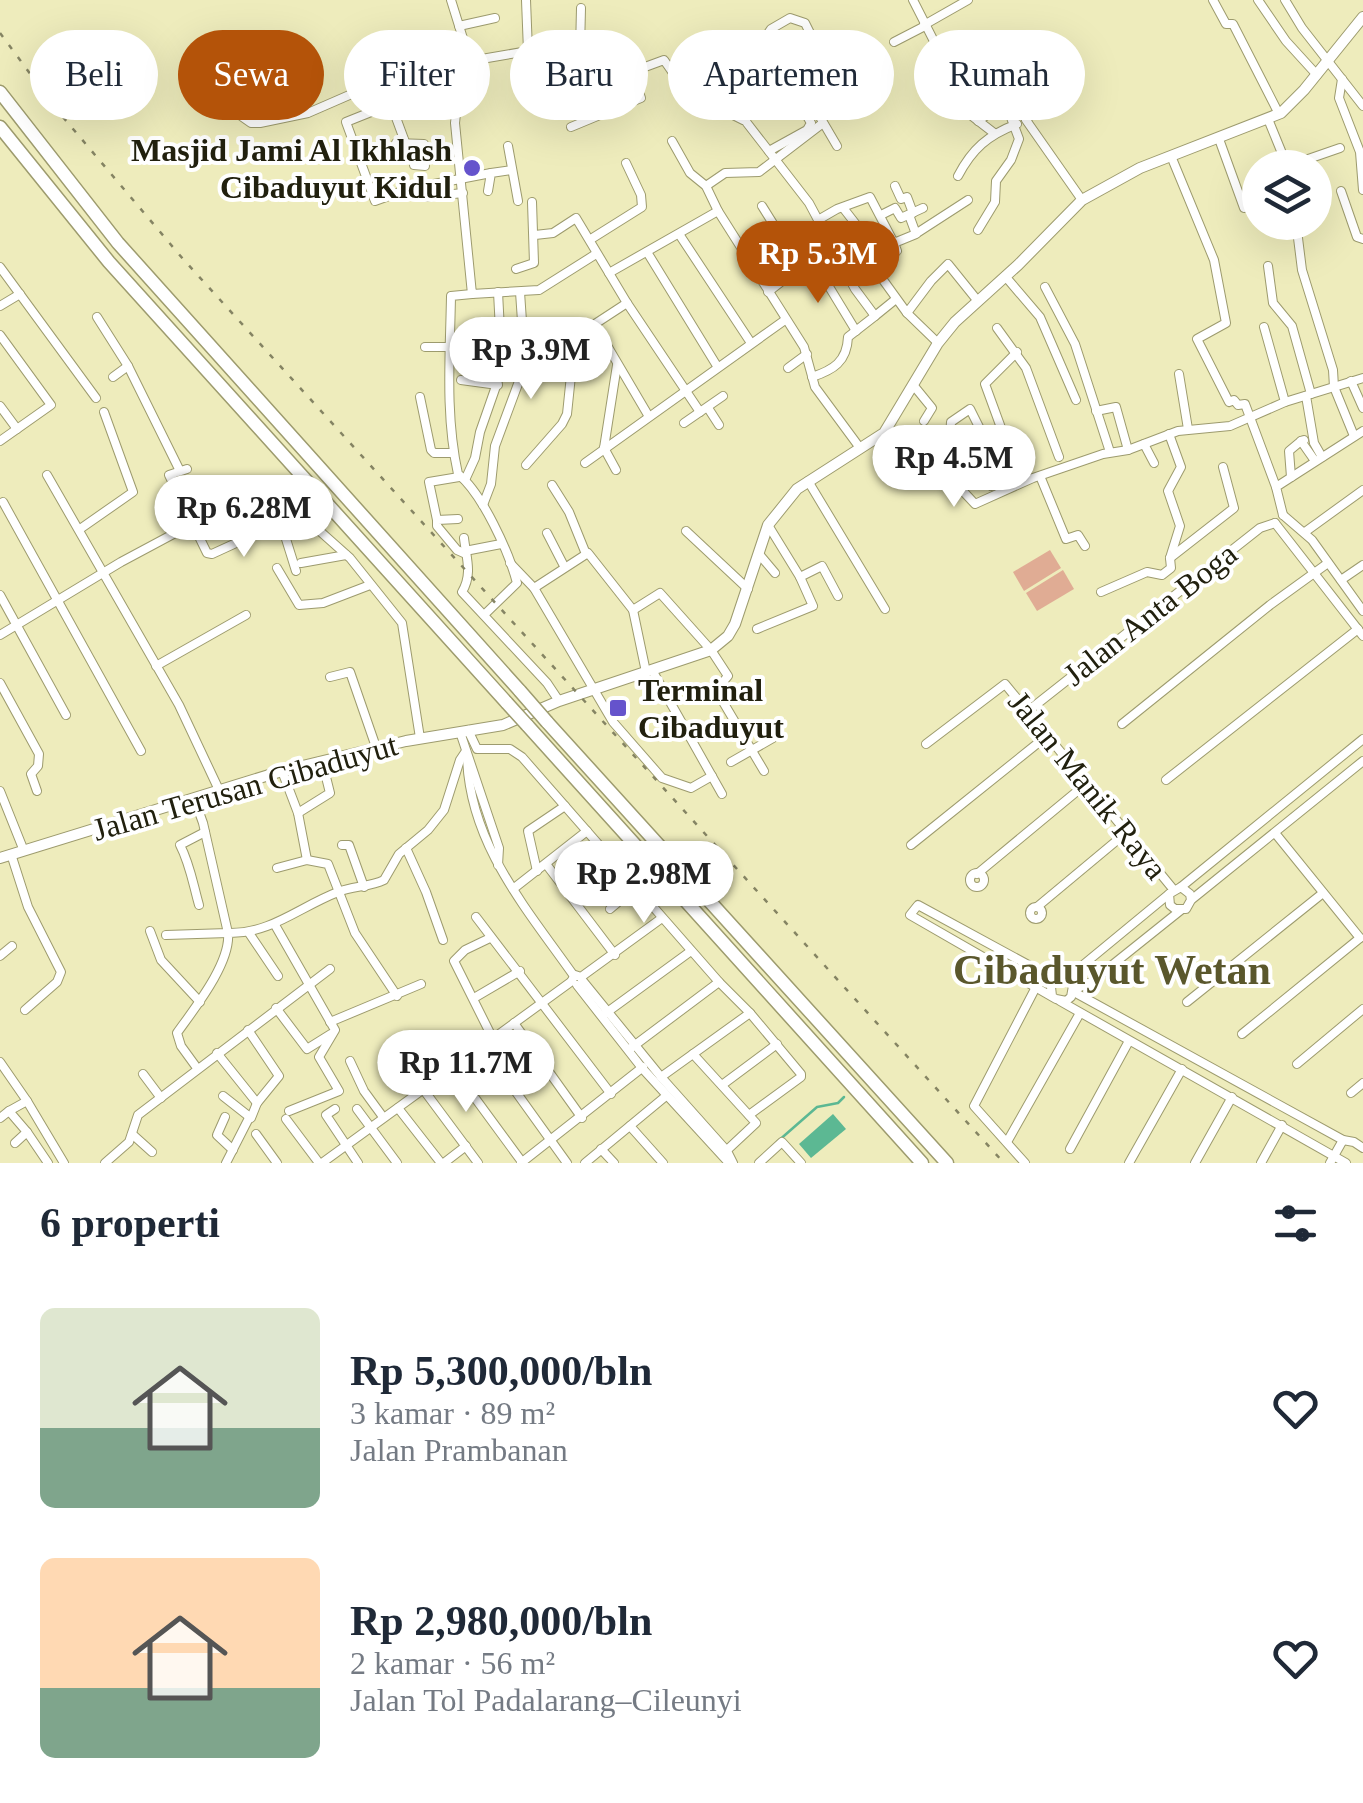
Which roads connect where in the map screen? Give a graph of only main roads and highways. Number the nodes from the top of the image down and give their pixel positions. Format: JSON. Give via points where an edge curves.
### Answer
{"nodes":[{"id":1,"x":1363,"y":17,"type":"edge"},
{"id":2,"x":0,"y":92,"type":"edge"},
{"id":3,"x":0,"y":127,"type":"edge"},
{"id":4,"x":6,"y":856,"type":"edge"},
{"id":5,"x":922,"y":1163,"type":"edge"},
{"id":6,"x":947,"y":1163,"type":"edge"}],
"edges":[{"from":1,"to":4,"type":"main road","name":"Jalan Terusan Cibaduyut","via":[[1273,117],[1118,178],[1082,200],[977,300],[938,343],[884,433],[782,504],[768,524],[732,631],[711,650],[492,725],[282,771]]},
{"from":2,"to":6,"type":"highway","bridge":true,"via":[[118,243]]},
{"from":3,"to":5,"type":"highway","bridge":true,"via":[[110,262]]}]}
